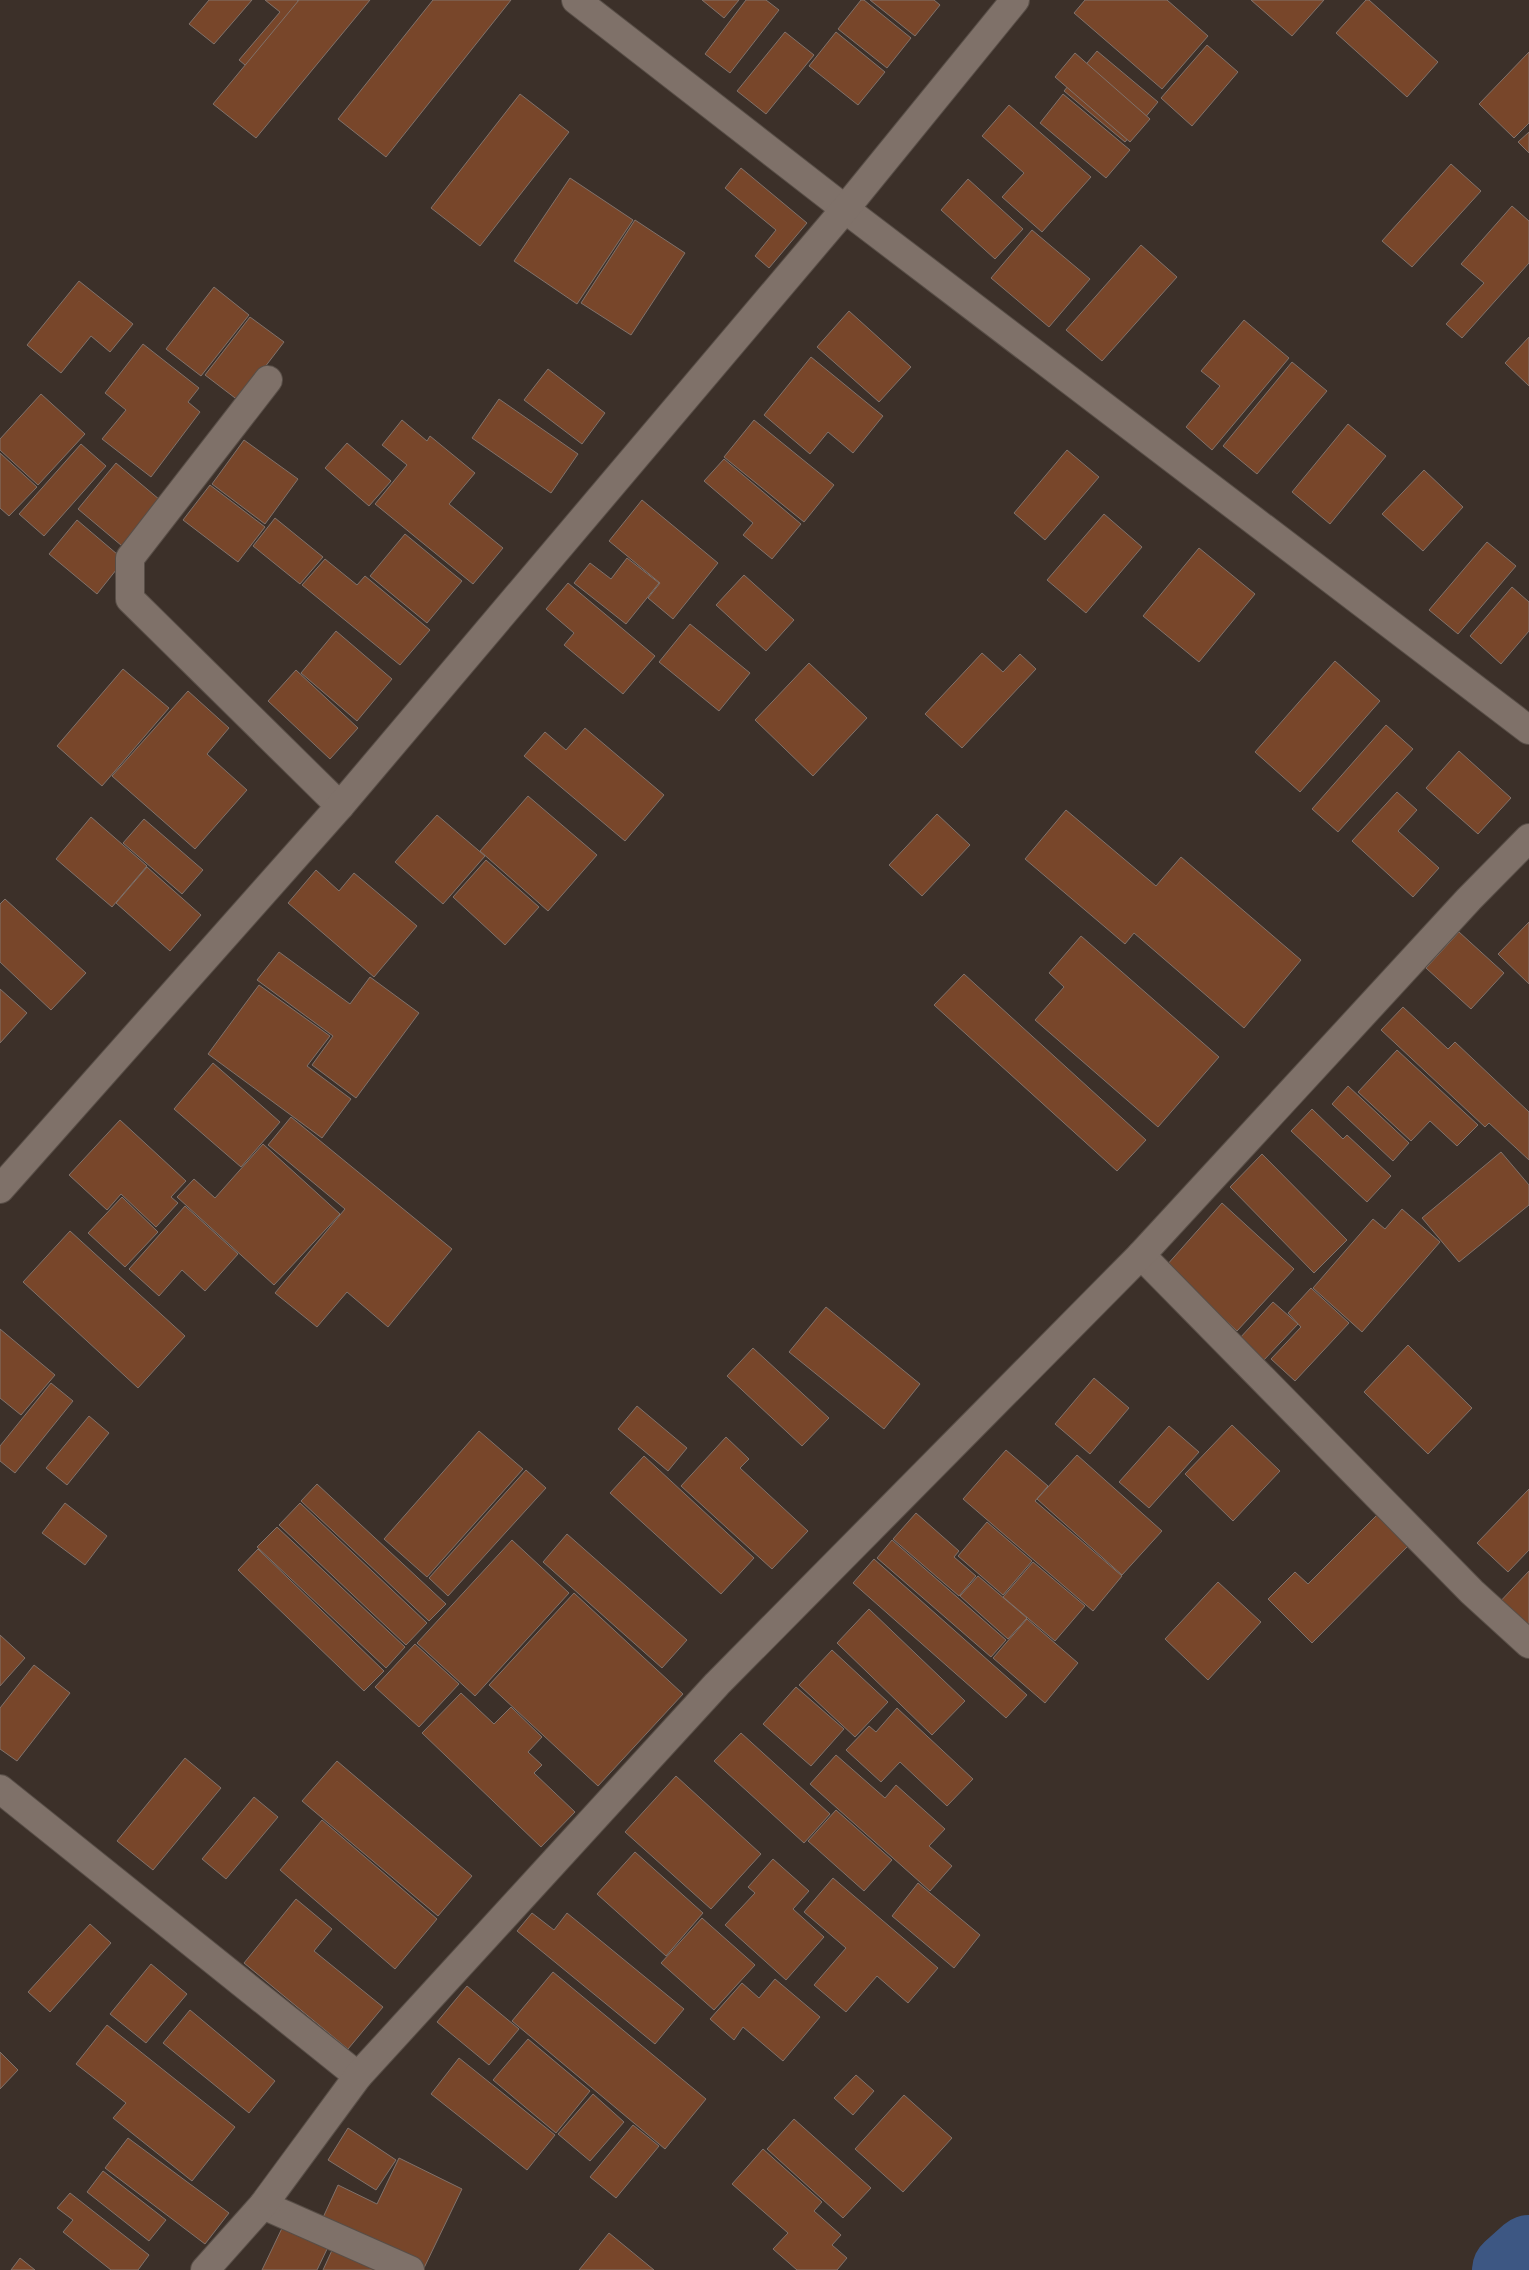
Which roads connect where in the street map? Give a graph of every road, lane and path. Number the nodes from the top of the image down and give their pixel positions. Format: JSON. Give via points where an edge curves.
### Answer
{"nodes":[{"id":1,"x":576,"y":0,"type":"edge"},
{"id":2,"x":1015,"y":0,"type":"edge"},
{"id":3,"x":845,"y":209,"type":"junction"},
{"id":4,"x":268,"y":380,"type":"dead end"},
{"id":5,"x":1529,"y":730,"type":"edge"},
{"id":6,"x":340,"y":806,"type":"junction"},
{"id":7,"x":1529,"y":838,"type":"edge"},
{"id":8,"x":0,"y":1189,"type":"edge"},
{"id":9,"x":1142,"y":1255,"type":"junction"},
{"id":10,"x":1529,"y":1644,"type":"edge"},
{"id":11,"x":0,"y":1789,"type":"edge"},
{"id":12,"x":358,"y":2076,"type":"junction"},
{"id":13,"x":263,"y":2205,"type":"junction"},
{"id":14,"x":206,"y":2270,"type":"edge"},
{"id":15,"x":410,"y":2270,"type":"edge"}],
"edges":[{"from":1,"to":3,"type":"street"},
{"from":2,"to":3,"type":"street"},
{"from":3,"to":5,"type":"street"},
{"from":3,"to":6,"type":"street"},
{"from":4,"to":6,"type":"street","via":[[130,558],[130,599]]},
{"from":6,"to":8,"type":"street"},
{"from":7,"to":9,"type":"street"},
{"from":9,"to":10,"type":"street","via":[[1472,1592]]},
{"from":9,"to":12,"type":"street","via":[[716,1684]]},
{"from":11,"to":12,"type":"street"},
{"from":12,"to":13,"type":"street"},
{"from":13,"to":14,"type":"street"},
{"from":13,"to":15,"type":"street"}]}
